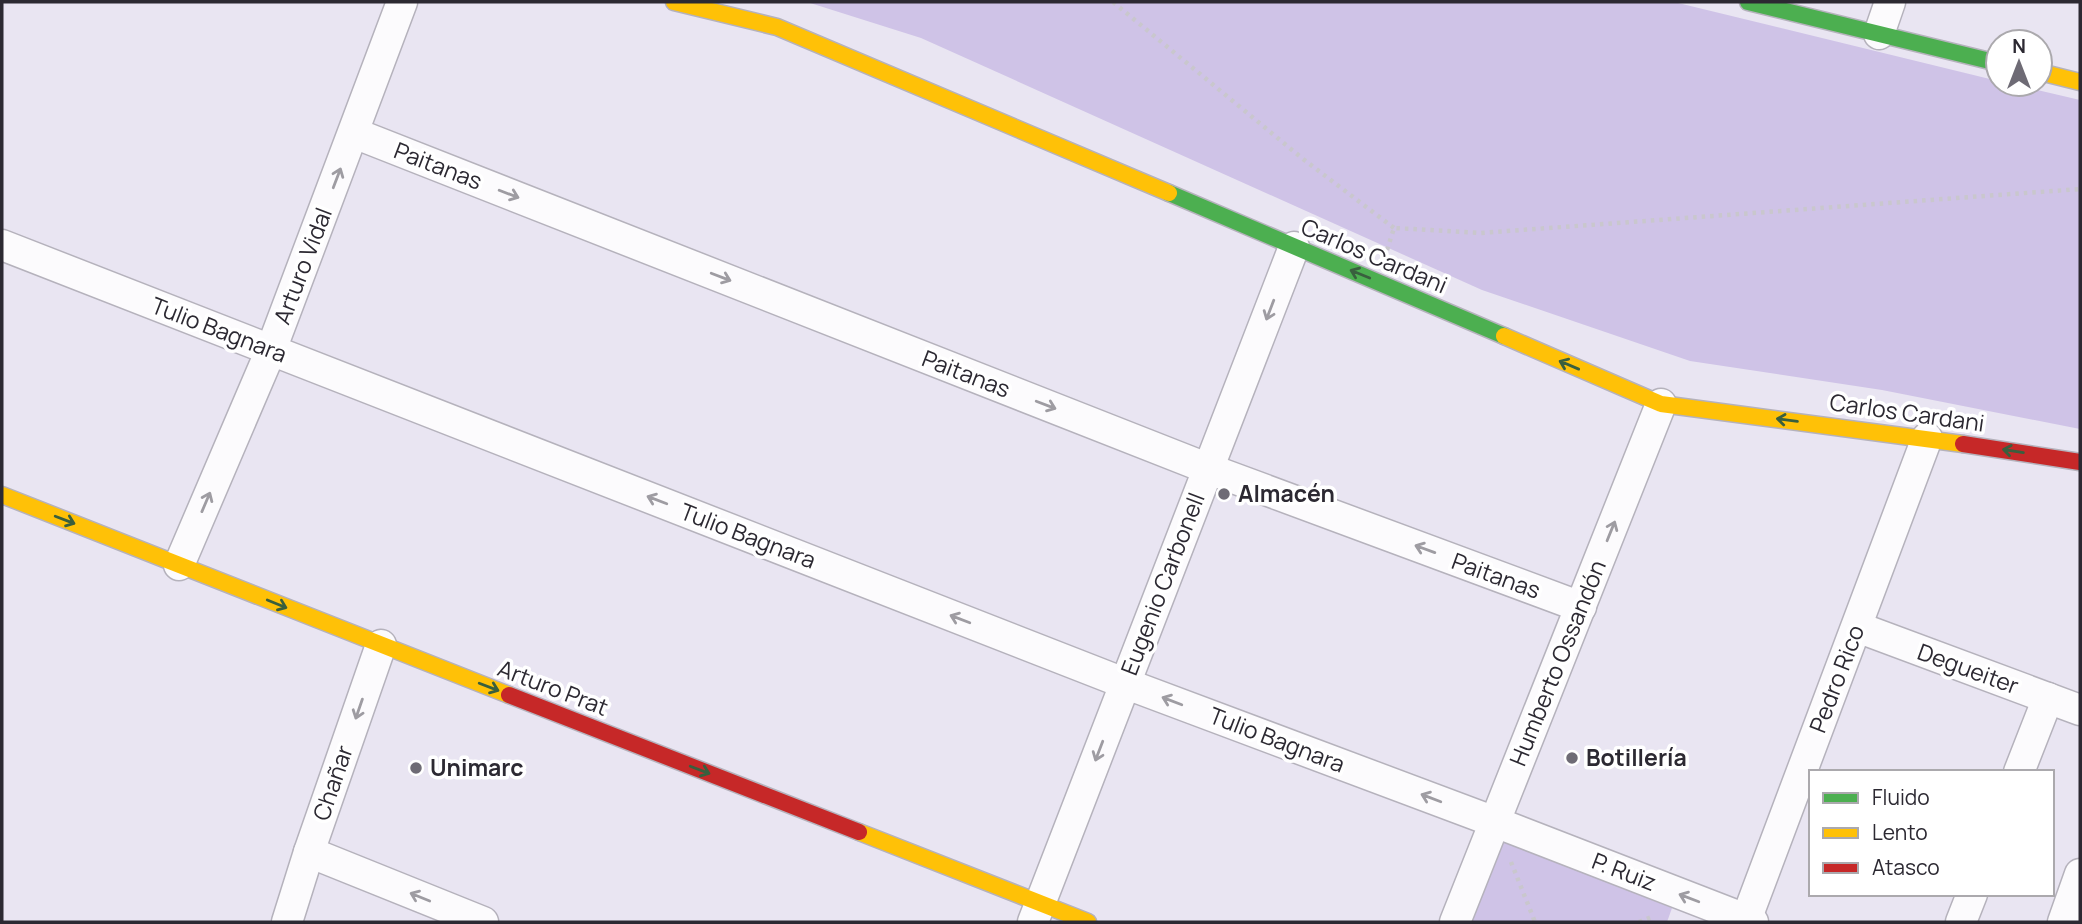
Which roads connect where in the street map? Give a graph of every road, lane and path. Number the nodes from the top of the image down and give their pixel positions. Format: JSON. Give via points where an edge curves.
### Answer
{"nodes":[{"id":1,"x":402,"y":2,"type":"edge"},
{"id":2,"x":674,"y":2,"type":"edge"},
{"id":3,"x":1113,"y":2,"type":"edge"},
{"id":4,"x":1748,"y":2,"type":"edge"},
{"id":5,"x":1890,"y":2,"type":"edge"},
{"id":6,"x":1879,"y":34,"type":"junction"},
{"id":7,"x":1984,"y":59,"type":"edge"},
{"id":8,"x":2054,"y":76,"type":"edge"},
{"id":9,"x":2080,"y":82,"type":"edge"},
{"id":10,"x":354,"y":133,"type":"junction"},
{"id":11,"x":2080,"y":189,"type":"edge"},
{"id":12,"x":1394,"y":228,"type":"junction"},
{"id":13,"x":2,"y":245,"type":"edge"},
{"id":14,"x":1294,"y":247,"type":"junction"},
{"id":15,"x":1378,"y":281,"type":"junction"},
{"id":16,"x":271,"y":350,"type":"junction"},
{"id":17,"x":1661,"y":404,"type":"junction"},
{"id":18,"x":1927,"y":438,"type":"junction"},
{"id":19,"x":2080,"y":462,"type":"edge"},
{"id":20,"x":1209,"y":469,"type":"junction"},
{"id":21,"x":4,"y":504,"type":"edge"},
{"id":22,"x":179,"y":565,"type":"junction"},
{"id":23,"x":1581,"y":607,"type":"junction"},
{"id":24,"x":1857,"y":628,"type":"junction"},
{"id":25,"x":381,"y":645,"type":"junction"},
{"id":26,"x":1124,"y":683,"type":"junction"},
{"id":27,"x":2048,"y":698,"type":"junction"},
{"id":28,"x":2080,"y":710,"type":"edge"},
{"id":29,"x":2020,"y":770,"type":"edge"},
{"id":30,"x":1495,"y":822,"type":"junction"},
{"id":31,"x":309,"y":852,"type":"junction"},
{"id":32,"x":2080,"y":874,"type":"edge"},
{"id":33,"x":1971,"y":896,"type":"edge"},
{"id":34,"x":1037,"y":913,"type":"edge"},
{"id":35,"x":1749,"y":921,"type":"edge"},
{"id":36,"x":287,"y":922,"type":"edge"},
{"id":37,"x":483,"y":922,"type":"edge"},
{"id":38,"x":1088,"y":922,"type":"edge"},
{"id":39,"x":1455,"y":922,"type":"edge"},
{"id":40,"x":1535,"y":922,"type":"edge"},
{"id":41,"x":1961,"y":922,"type":"edge"},
{"id":42,"x":2063,"y":922,"type":"edge"}],
"edges":[{"from":1,"to":10,"type":"street","name":"Arturo Vidal"},
{"from":2,"to":14,"type":"main road","name":"Carlos Cardani","via":[[777,27]]},
{"from":3,"to":12,"type":"path"},
{"from":4,"to":6,"type":"main road"},
{"from":5,"to":6,"type":"street"},
{"from":6,"to":7,"type":"main road"},
{"from":8,"to":9,"type":"main road"},
{"from":16,"to":10,"type":"street","name":"Arturo Vidal","one_way":true},
{"from":10,"to":20,"type":"street","name":"Paitanas","one_way":true},
{"from":11,"to":12,"type":"path","via":[[1480,233]]},
{"from":12,"to":15,"type":"path"},
{"from":13,"to":16,"type":"street","name":"Tulio Bagnara"},
{"from":15,"to":14,"type":"main road","name":"Carlos Cardani","one_way":true},
{"from":14,"to":20,"type":"street","name":"Eugenio Carbonell","one_way":true},
{"from":17,"to":15,"type":"main road","name":"Carlos Cardani","one_way":true},
{"from":22,"to":16,"type":"street","name":"Arturo Vidal","one_way":true},
{"from":26,"to":16,"type":"street","name":"Tulio Bagnara","one_way":true},
{"from":18,"to":17,"type":"main road","name":"Carlos Cardani","one_way":true},
{"from":23,"to":17,"type":"street","name":"Humberto Ossandón","one_way":true},
{"from":19,"to":18,"type":"main road","name":"Carlos Cardani","one_way":true},
{"from":18,"to":24,"type":"street","name":"Pedro Rico"},
{"from":23,"to":20,"type":"street","name":"Paitanas","one_way":true},
{"from":20,"to":26,"type":"street","name":"Eugenio Carbonell"},
{"from":21,"to":22,"type":"main road","name":"Arturo Prat","one_way":true},
{"from":22,"to":25,"type":"main road","name":"Arturo Prat","one_way":true},
{"from":23,"to":30,"type":"street","name":"Humberto Ossandón"},
{"from":24,"to":27,"type":"street","name":"Degueiter"},
{"from":24,"to":35,"type":"street","name":"Pedro Rico"},
{"from":25,"to":31,"type":"street","name":"Chañar","one_way":true},
{"from":25,"to":34,"type":"main road","name":"Arturo Prat","one_way":true},
{"from":30,"to":26,"type":"street","name":"Tulio Bagnara","one_way":true},
{"from":26,"to":34,"type":"street","name":"Eugenio Carbonell","one_way":true},
{"from":27,"to":28,"type":"street","name":"Degueiter"},
{"from":27,"to":29,"type":"street"},
{"from":35,"to":30,"type":"street","name":"P. Ruiz","one_way":true},
{"from":30,"to":39,"type":"street","name":"Humberto Ossandón"},
{"from":30,"to":40,"type":"path"},
{"from":31,"to":36,"type":"street","name":"Chañar"},
{"from":37,"to":31,"type":"street","one_way":true},
{"from":32,"to":42,"type":"street"},
{"from":33,"to":41,"type":"street"},
{"from":34,"to":38,"type":"main road","name":"Arturo Prat"}]}
